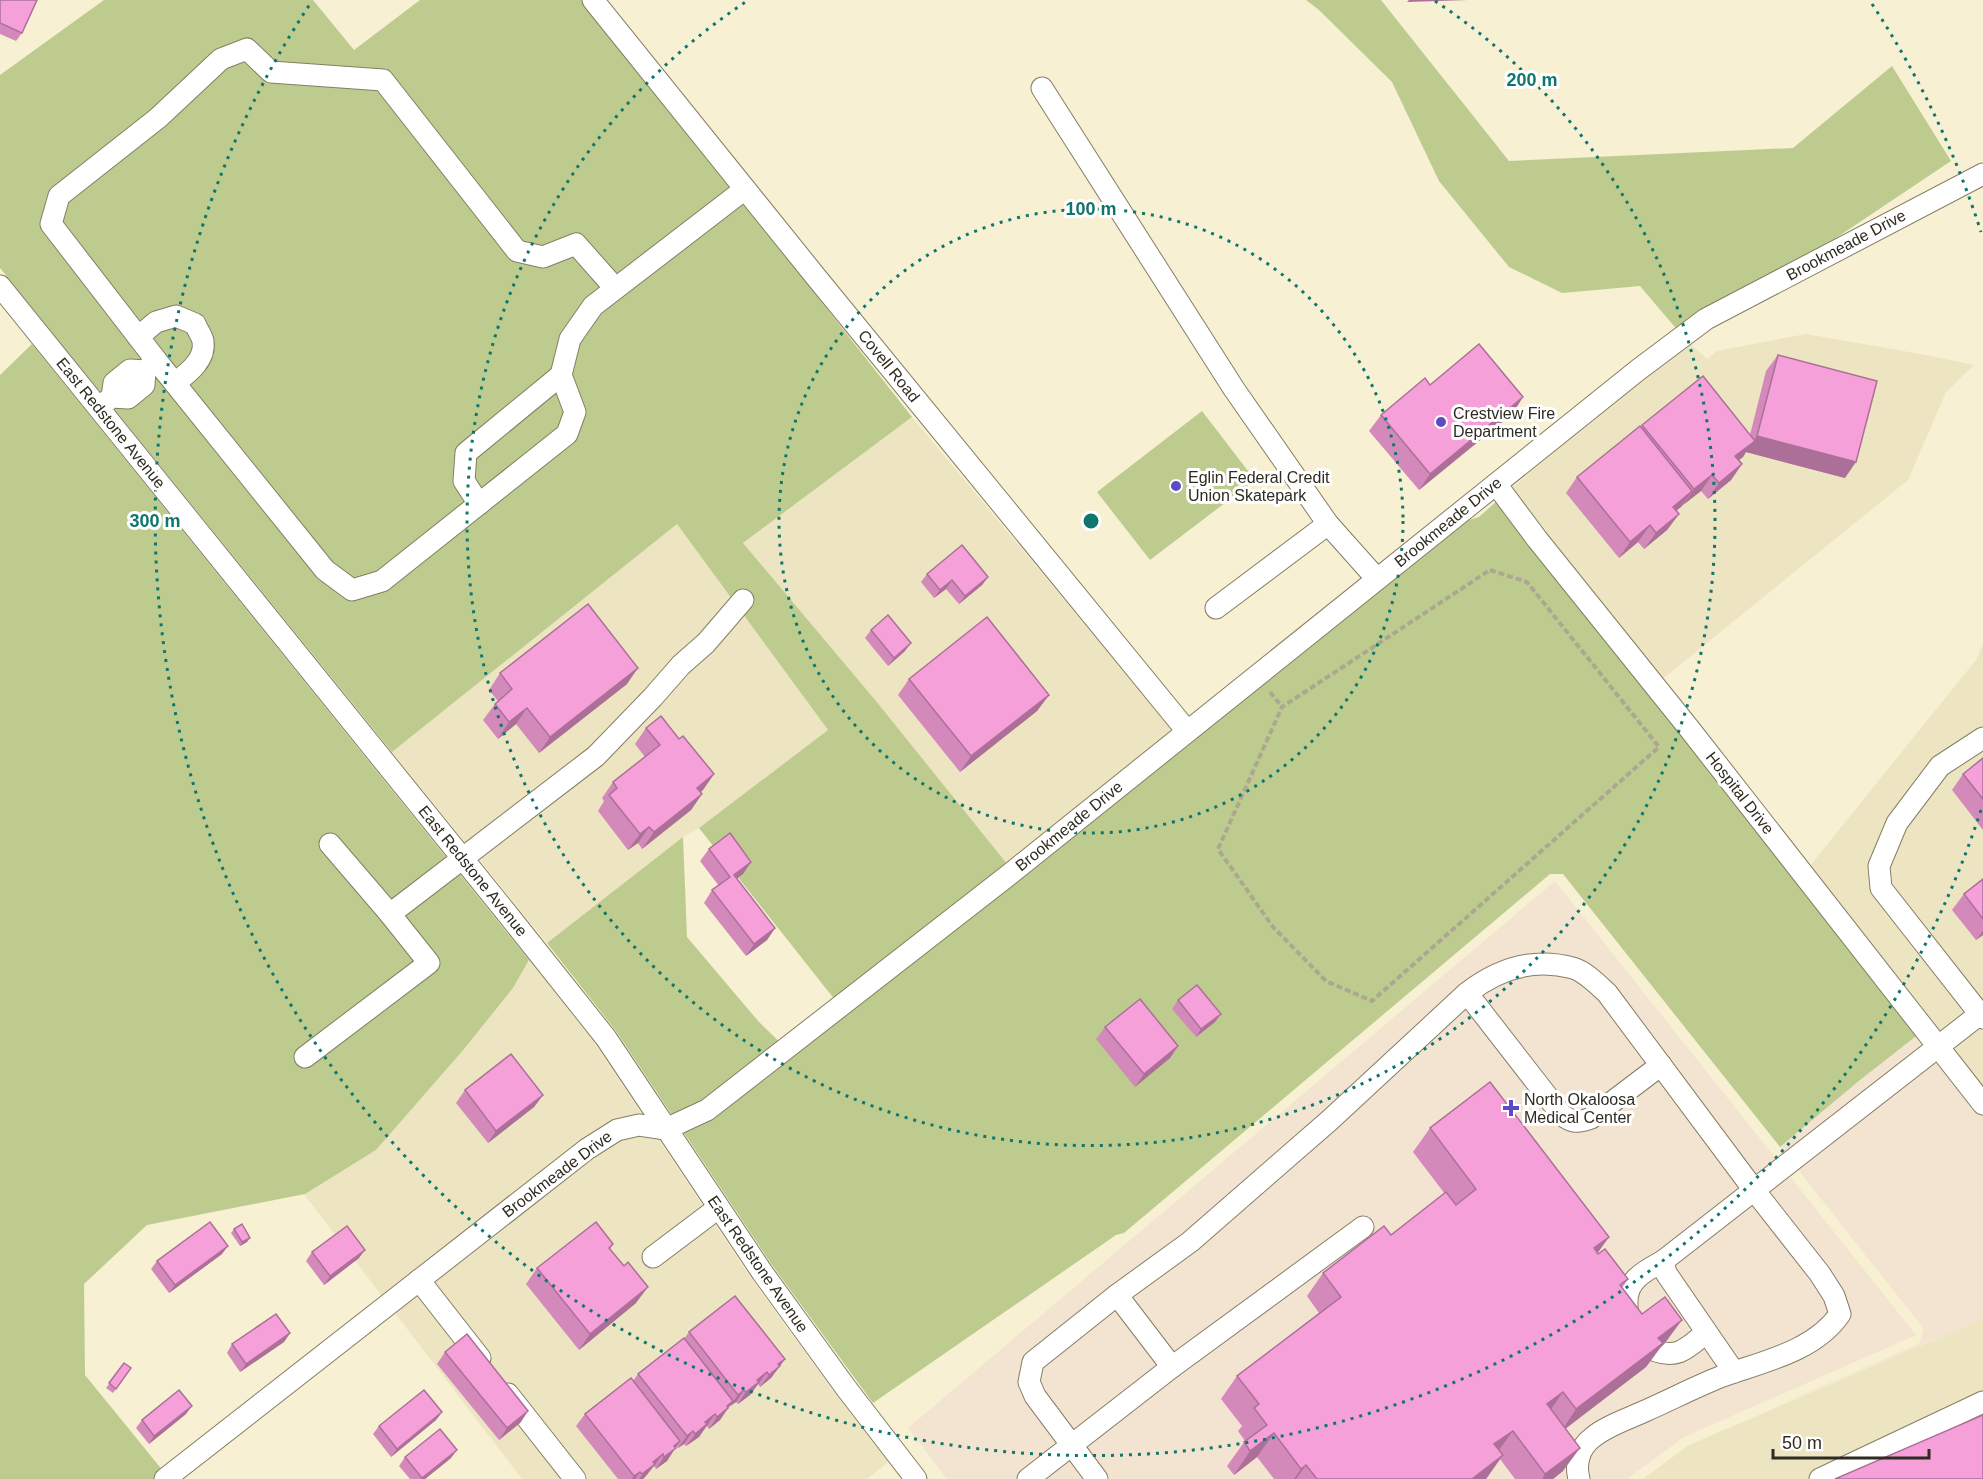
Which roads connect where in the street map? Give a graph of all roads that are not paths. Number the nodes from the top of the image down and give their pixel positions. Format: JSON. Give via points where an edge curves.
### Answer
{"nodes":[{"id":1,"x":593,"y":0,"type":"edge"},
{"id":2,"x":1042,"y":88,"type":"dead end"},
{"id":3,"x":1983,"y":174,"type":"edge"},
{"id":4,"x":746,"y":189,"type":"junction"},
{"id":5,"x":0,"y":286,"type":"edge"},
{"id":6,"x":615,"y":288,"type":"junction"},
{"id":7,"x":138,"y":337,"type":"junction"},
{"id":8,"x":150,"y":365,"type":"junction"},
{"id":9,"x":561,"y":375,"type":"junction"},
{"id":10,"x":175,"y":383,"type":"junction"},
{"id":11,"x":106,"y":402,"type":"junction"},
{"id":12,"x":1496,"y":484,"type":"junction"},
{"id":13,"x":478,"y":504,"type":"junction"},
{"id":14,"x":1328,"y":524,"type":"junction"},
{"id":15,"x":1377,"y":579,"type":"junction"},
{"id":16,"x":743,"y":600,"type":"dead end"},
{"id":17,"x":1216,"y":608,"type":"dead end"},
{"id":18,"x":1187,"y":730,"type":"junction"},
{"id":19,"x":1983,"y":738,"type":"edge"},
{"id":20,"x":330,"y":844,"type":"dead end"},
{"id":21,"x":462,"y":858,"type":"junction"},
{"id":22,"x":390,"y":914,"type":"junction"},
{"id":23,"x":1467,"y":993,"type":"junction"},
{"id":24,"x":1981,"y":1016,"type":"edge"},
{"id":25,"x":1938,"y":1047,"type":"junction"},
{"id":26,"x":304,"y":1057,"type":"dead end"},
{"id":27,"x":1661,"y":1065,"type":"junction"},
{"id":28,"x":1983,"y":1104,"type":"edge"},
{"id":29,"x":666,"y":1129,"type":"junction"},
{"id":30,"x":1754,"y":1190,"type":"junction"},
{"id":31,"x":718,"y":1208,"type":"junction"},
{"id":32,"x":1364,"y":1227,"type":"dead end"},
{"id":33,"x":653,"y":1257,"type":"dead end"},
{"id":34,"x":1663,"y":1261,"type":"junction"},
{"id":35,"x":419,"y":1280,"type":"junction"},
{"id":36,"x":1117,"y":1295,"type":"junction"},
{"id":37,"x":1637,"y":1329,"type":"edge"},
{"id":38,"x":1706,"y":1333,"type":"junction"},
{"id":39,"x":1656,"y":1351,"type":"edge"},
{"id":40,"x":1172,"y":1367,"type":"junction"},
{"id":41,"x":1734,"y":1372,"type":"junction"},
{"id":42,"x":1983,"y":1402,"type":"edge"},
{"id":43,"x":1071,"y":1445,"type":"junction"},
{"id":44,"x":165,"y":1479,"type":"edge"},
{"id":45,"x":575,"y":1479,"type":"edge"},
{"id":46,"x":916,"y":1479,"type":"edge"},
{"id":47,"x":1028,"y":1479,"type":"edge"},
{"id":48,"x":1097,"y":1479,"type":"edge"},
{"id":49,"x":1579,"y":1479,"type":"edge"},
{"id":50,"x":1820,"y":1479,"type":"edge"}],
"edges":[{"from":1,"to":4,"type":"street","name":"Covell Road"},
{"from":2,"to":14,"type":"street","via":[[1234,389]]},
{"from":3,"to":12,"type":"street","name":"Brookmeade Drive","via":[[1706,319]]},
{"from":4,"to":6,"type":"street"},
{"from":4,"to":18,"type":"street","name":"Covell Road"},
{"from":5,"to":11,"type":"street","name":"East Redstone Avenue"},
{"from":6,"to":7,"type":"street","via":[[576,244],[543,257],[517,251],[383,80],[271,72],[247,49],[221,59],[158,118],[59,196],[51,224]]},
{"from":6,"to":9,"type":"street","via":[[594,306],[570,339]]},
{"from":7,"to":8,"type":"street"},
{"from":7,"to":10,"type":"street","via":[[156,322],[176,316],[195,324],[203,341],[201,358]]},
{"from":8,"to":10,"type":"street"},
{"from":8,"to":11,"type":"street","via":[[144,386],[128,398]]},
{"from":9,"to":13,"type":"street","via":[[575,412],[567,434]]},
{"from":9,"to":13,"type":"street","via":[[466,453],[464,481]]},
{"from":10,"to":13,"type":"street","via":[[325,570],[352,590],[382,581]]},
{"from":11,"to":21,"type":"street","name":"East Redstone Avenue"},
{"from":12,"to":15,"type":"street","name":"Brookmeade Drive"},
{"from":12,"to":25,"type":"street","name":"Hospital Drive"},
{"from":14,"to":15,"type":"street"},
{"from":14,"to":17,"type":"street"},
{"from":15,"to":18,"type":"street","name":"Brookmeade Drive"},
{"from":16,"to":21,"type":"street","via":[[596,756]]},
{"from":18,"to":29,"type":"street","name":"Brookmeade Drive","via":[[1010,874],[707,1110]]},
{"from":19,"to":24,"type":"street","via":[[1940,766],[1897,823],[1879,866],[1881,888]]},
{"from":20,"to":22,"type":"street"},
{"from":21,"to":22,"type":"street"},
{"from":21,"to":29,"type":"street","name":"East Redstone Avenue","via":[[606,1038]]},
{"from":22,"to":26,"type":"street","via":[[429,963]]},
{"from":23,"to":27,"type":"street","via":[[1484,980],[1524,964],[1574,968],[1607,993]]},
{"from":23,"to":27,"type":"street","via":[[1570,1122],[1591,1118]]},
{"from":23,"to":36,"type":"street","via":[[1199,1234]]},
{"from":24,"to":25,"type":"street"},
{"from":25,"to":28,"type":"street","name":"Hospital Drive"},
{"from":25,"to":30,"type":"street"},
{"from":27,"to":30,"type":"street"},
{"from":29,"to":31,"type":"street","name":"East Redstone Avenue"},
{"from":29,"to":35,"type":"street","name":"Brookmeade Drive","via":[[639,1125],[617,1130]]},
{"from":30,"to":34,"type":"street"},
{"from":30,"to":41,"type":"street","via":[[1820,1274],[1834,1296],[1839,1314],[1831,1326],[1790,1352]]},
{"from":31,"to":33,"type":"street"},
{"from":31,"to":46,"type":"street","name":"East Redstone Avenue","via":[[833,1371]]},
{"from":32,"to":40,"type":"street"},
{"from":34,"to":37,"type":"street","via":[[1630,1285],[1627,1316]]},
{"from":34,"to":38,"type":"street","via":[[1666,1273]]},
{"from":35,"to":44,"type":"street","name":"Brookmeade Drive"},
{"from":35,"to":45,"type":"street"},
{"from":36,"to":40,"type":"street"},
{"from":36,"to":43,"type":"street","via":[[1033,1362],[1029,1382],[1035,1396]]},
{"from":38,"to":39,"type":"street","via":[[1681,1352],[1668,1355]]},
{"from":38,"to":41,"type":"street"},
{"from":40,"to":43,"type":"street"},
{"from":41,"to":49,"type":"street","via":[[1591,1438],[1578,1460]]},
{"from":42,"to":50,"type":"street"},
{"from":43,"to":47,"type":"street"},
{"from":43,"to":48,"type":"street"}]}
